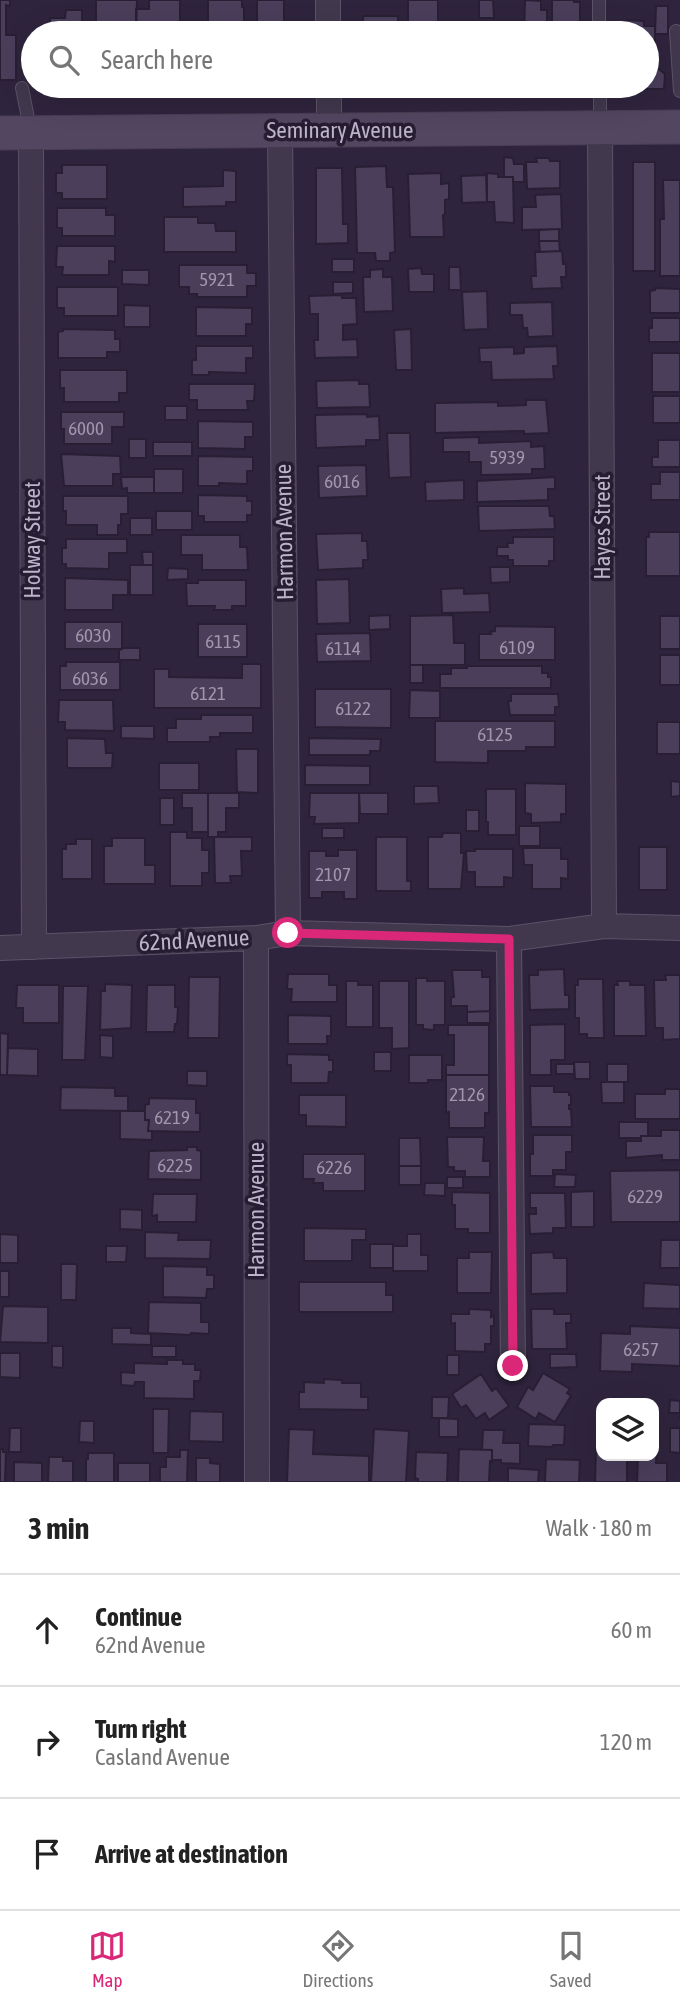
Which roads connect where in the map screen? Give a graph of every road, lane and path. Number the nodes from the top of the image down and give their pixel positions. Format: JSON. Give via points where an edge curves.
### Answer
{"nodes":[{"id":1,"x":328,"y":0,"type":"edge"},
{"id":2,"x":598,"y":0,"type":"edge"},
{"id":3,"x":328,"y":21,"type":"edge"},
{"id":4,"x":599,"y":21,"type":"edge"},
{"id":5,"x":676,"y":31,"type":"dead end"},
{"id":6,"x":680,"y":92,"type":"edge"},
{"id":7,"x":21,"y":94,"type":"edge"},
{"id":8,"x":328,"y":98,"type":"edge"},
{"id":9,"x":600,"y":98,"type":"edge"},
{"id":10,"x":680,"y":127,"type":"edge"},
{"id":11,"x":600,"y":128,"type":"junction"},
{"id":12,"x":329,"y":130,"type":"junction"},
{"id":13,"x":280,"y":131,"type":"junction"},
{"id":14,"x":15,"y":133,"type":"edge"},
{"id":15,"x":604,"y":926,"type":"junction"},
{"id":16,"x":680,"y":928,"type":"edge"},
{"id":17,"x":288,"y":933,"type":"junction"},
{"id":18,"x":256,"y":938,"type":"junction"},
{"id":19,"x":509,"y":939,"type":"junction"},
{"id":20,"x":34,"y":947,"type":"junction"},
{"id":21,"x":0,"y":948,"type":"edge"},
{"id":22,"x":513,"y":1366,"type":"dead end"},
{"id":23,"x":257,"y":1482,"type":"edge"}],
"edges":[{"from":1,"to":3,"type":"street"},
{"from":2,"to":4,"type":"lane"},
{"from":5,"to":6,"type":"lane"},
{"from":7,"to":14,"type":"lane"},
{"from":8,"to":12,"type":"street"},
{"from":9,"to":11,"type":"lane"},
{"from":10,"to":11,"type":"street","name":"Seminary Avenue"},
{"from":11,"to":12,"type":"street","name":"Seminary Avenue"},
{"from":11,"to":15,"type":"street","name":"Hayes Street"},
{"from":12,"to":13,"type":"street","name":"Seminary Avenue"},
{"from":13,"to":14,"type":"street","name":"Seminary Avenue"},
{"from":13,"to":17,"type":"street","name":"Harmon Avenue"},
{"from":14,"to":20,"type":"street","name":"Holway Street"},
{"from":15,"to":16,"type":"street","name":"62nd Avenue"},
{"from":15,"to":19,"type":"street","name":"62nd Avenue"},
{"from":17,"to":18,"type":"street","name":"62nd Avenue"},
{"from":17,"to":19,"type":"street","name":"62nd Avenue"},
{"from":18,"to":20,"type":"street","name":"62nd Avenue"},
{"from":18,"to":23,"type":"street","name":"Harmon Avenue"},
{"from":19,"to":22,"type":"street"},
{"from":20,"to":21,"type":"street","name":"62nd Avenue"}]}
